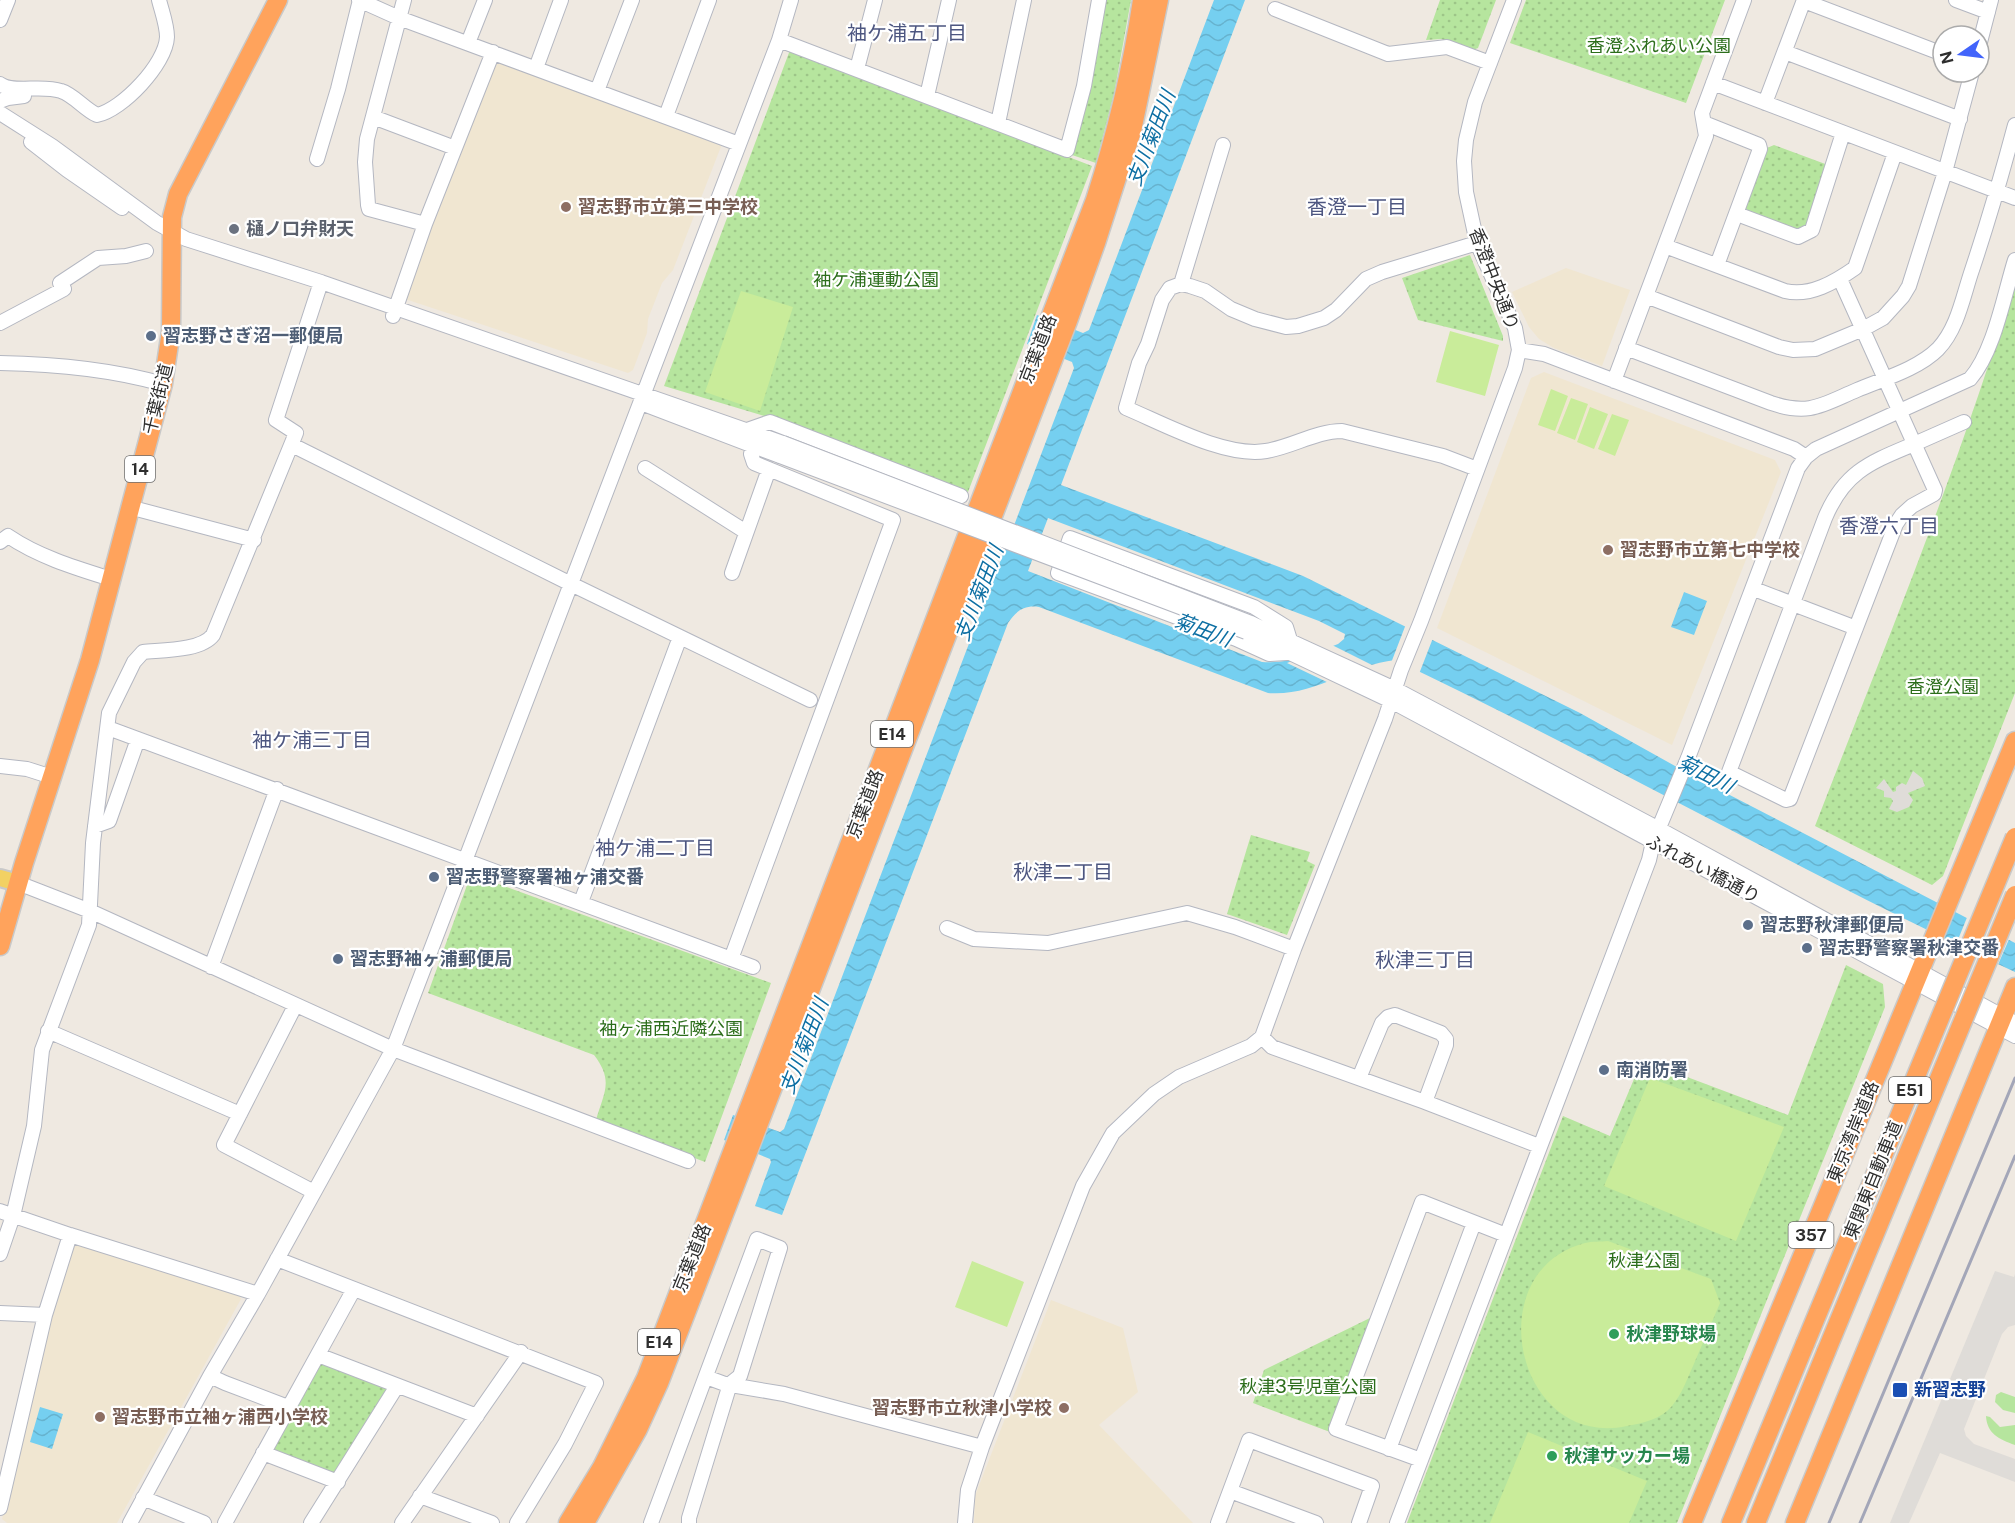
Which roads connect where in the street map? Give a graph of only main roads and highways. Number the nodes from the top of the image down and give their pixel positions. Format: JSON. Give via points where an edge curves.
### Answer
{"nodes":[{"id":1,"x":278,"y":0,"type":"edge"},
{"id":2,"x":1142,"y":0,"type":"edge"},
{"id":3,"x":1159,"y":0,"type":"edge"},
{"id":4,"x":2015,"y":741,"type":"edge"},
{"id":5,"x":2015,"y":837,"type":"edge"},
{"id":6,"x":0,"y":878,"type":"edge"},
{"id":7,"x":18,"y":883,"type":"junction"},
{"id":8,"x":2015,"y":895,"type":"edge"},
{"id":9,"x":0,"y":946,"type":"edge"},
{"id":10,"x":2009,"y":1016,"type":"edge"},
{"id":11,"x":754,"y":1116,"type":"junction"},
{"id":12,"x":739,"y":1156,"type":"junction"},
{"id":13,"x":568,"y":1523,"type":"edge"},
{"id":14,"x":585,"y":1523,"type":"edge"},
{"id":15,"x":1692,"y":1523,"type":"edge"},
{"id":16,"x":1731,"y":1523,"type":"edge"},
{"id":17,"x":1756,"y":1523,"type":"edge"},
{"id":18,"x":1795,"y":1523,"type":"edge"}],
"edges":[{"from":1,"to":7,"type":"highway","name":"千葉街道","number":"14","via":[[181,186],[172,217],[171,331],[163,384],[90,660]]},
{"from":2,"to":11,"type":"highway","name":"京葉道路","number":"E14","via":[[1131,63],[1095,200]]},
{"from":3,"to":11,"type":"highway","name":"京葉道路","number":"E14","via":[[1132,131],[1068,321]]},
{"from":4,"to":15,"type":"highway","name":"東京湾岸道路","number":"357"},
{"from":5,"to":16,"type":"highway","name":"東関東自動車道","number":"E51","bridge":true},
{"from":6,"to":7,"type":"main road"},
{"from":7,"to":9,"type":"highway","name":"千葉街道","number":"14"},
{"from":8,"to":17,"type":"highway","name":"東関東自動車道","number":"E51","bridge":true},
{"from":10,"to":18,"type":"highway"},
{"from":11,"to":12,"type":"highway","name":"京葉道路","number":"E14"},
{"from":12,"to":13,"type":"highway","name":"京葉道路","number":"E14","via":[[641,1388],[602,1467]]},
{"from":12,"to":14,"type":"highway","name":"京葉道路","number":"E14","via":[[659,1383],[638,1430]]}]}
